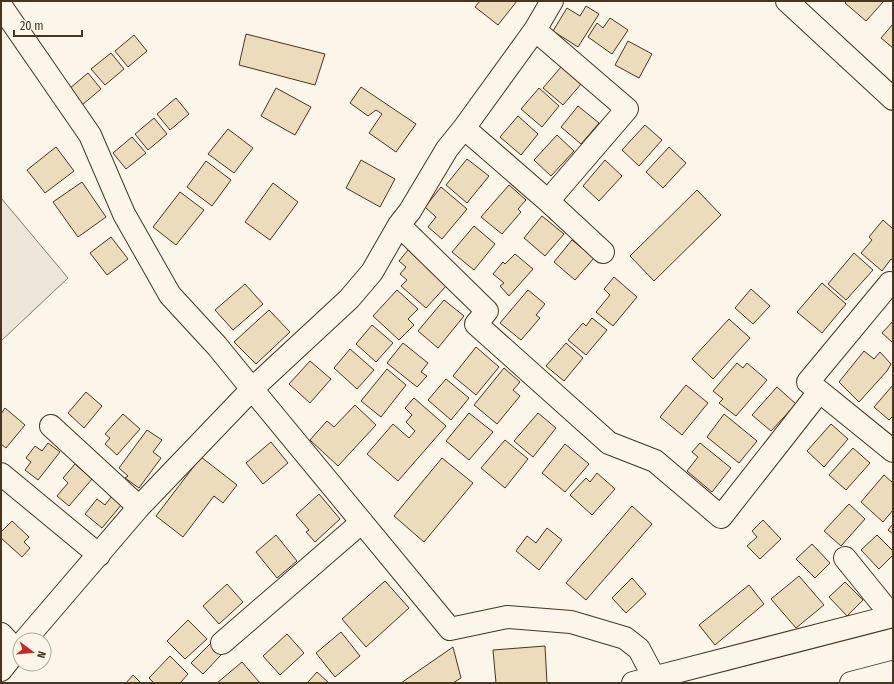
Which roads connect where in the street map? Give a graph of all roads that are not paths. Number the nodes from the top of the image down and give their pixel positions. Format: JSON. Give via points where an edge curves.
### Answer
{"nodes":[{"id":1,"x":552,"y":1,"type":"edge"},
{"id":2,"x":787,"y":1,"type":"edge"},
{"id":3,"x":1,"y":6,"type":"edge"},
{"id":4,"x":535,"y":30,"type":"junction"},
{"id":5,"x":893,"y":99,"type":"edge"},
{"id":6,"x":464,"y":128,"type":"junction"},
{"id":7,"x":548,"y":201,"type":"junction"},
{"id":8,"x":399,"y":225,"type":"junction"},
{"id":9,"x":603,"y":252,"type":"dead end"},
{"id":10,"x":890,"y":284,"type":"dead end"},
{"id":11,"x":252,"y":388,"type":"junction"},
{"id":12,"x":820,"y":392,"type":"junction"},
{"id":13,"x":50,"y":426,"type":"dead end"},
{"id":14,"x":893,"y":451,"type":"edge"},
{"id":15,"x":1,"y":474,"type":"edge"},
{"id":16,"x":139,"y":507,"type":"junction"},
{"id":17,"x":362,"y":522,"type":"junction"},
{"id":18,"x":99,"y":555,"type":"junction"},
{"id":19,"x":845,"y":558,"type":"dead end"},
{"id":20,"x":893,"y":616,"type":"edge"},
{"id":21,"x":31,"y":632,"type":"edge"},
{"id":22,"x":1,"y":634,"type":"edge"},
{"id":23,"x":12,"y":640,"type":"edge"},
{"id":24,"x":222,"y":643,"type":"dead end"},
{"id":25,"x":12,"y":656,"type":"edge"},
{"id":26,"x":1,"y":670,"type":"edge"},
{"id":27,"x":893,"y":672,"type":"edge"},
{"id":28,"x":656,"y":680,"type":"edge"},
{"id":29,"x":633,"y":683,"type":"edge"},
{"id":30,"x":851,"y":683,"type":"edge"}],
"edges":[{"from":1,"to":4,"type":"main road"},
{"from":2,"to":5,"type":"main road"},
{"from":3,"to":11,"type":"main road","via":[[90,135],[124,214],[170,295]]},
{"from":4,"to":6,"type":"main road"},
{"from":4,"to":7,"type":"main road","via":[[627,109]]},
{"from":6,"to":7,"type":"main road"},
{"from":6,"to":8,"type":"main road","via":[[447,149]]},
{"from":7,"to":9,"type":"main road"},
{"from":8,"to":11,"type":"main road","via":[[372,272],[349,299]]},
{"from":8,"to":12,"type":"main road","via":[[487,311],[476,324],[609,443],[655,461],[721,517]]},
{"from":10,"to":12,"type":"main road","via":[[808,382]]},
{"from":11,"to":16,"type":"main road"},
{"from":11,"to":17,"type":"main road"},
{"from":12,"to":14,"type":"main road"},
{"from":13,"to":16,"type":"main road"},
{"from":15,"to":18,"type":"main road"},
{"from":16,"to":18,"type":"main road"},
{"from":17,"to":24,"type":"main road"},
{"from":17,"to":28,"type":"main road","via":[[450,628],[507,617],[571,622],[625,638],[639,649]]},
{"from":18,"to":21,"type":"main road"},
{"from":19,"to":20,"type":"main road"},
{"from":20,"to":28,"type":"main road"},
{"from":22,"to":23,"type":"main road"},
{"from":25,"to":26,"type":"main road"},
{"from":27,"to":30,"type":"main road"},
{"from":28,"to":29,"type":"main road"}]}
